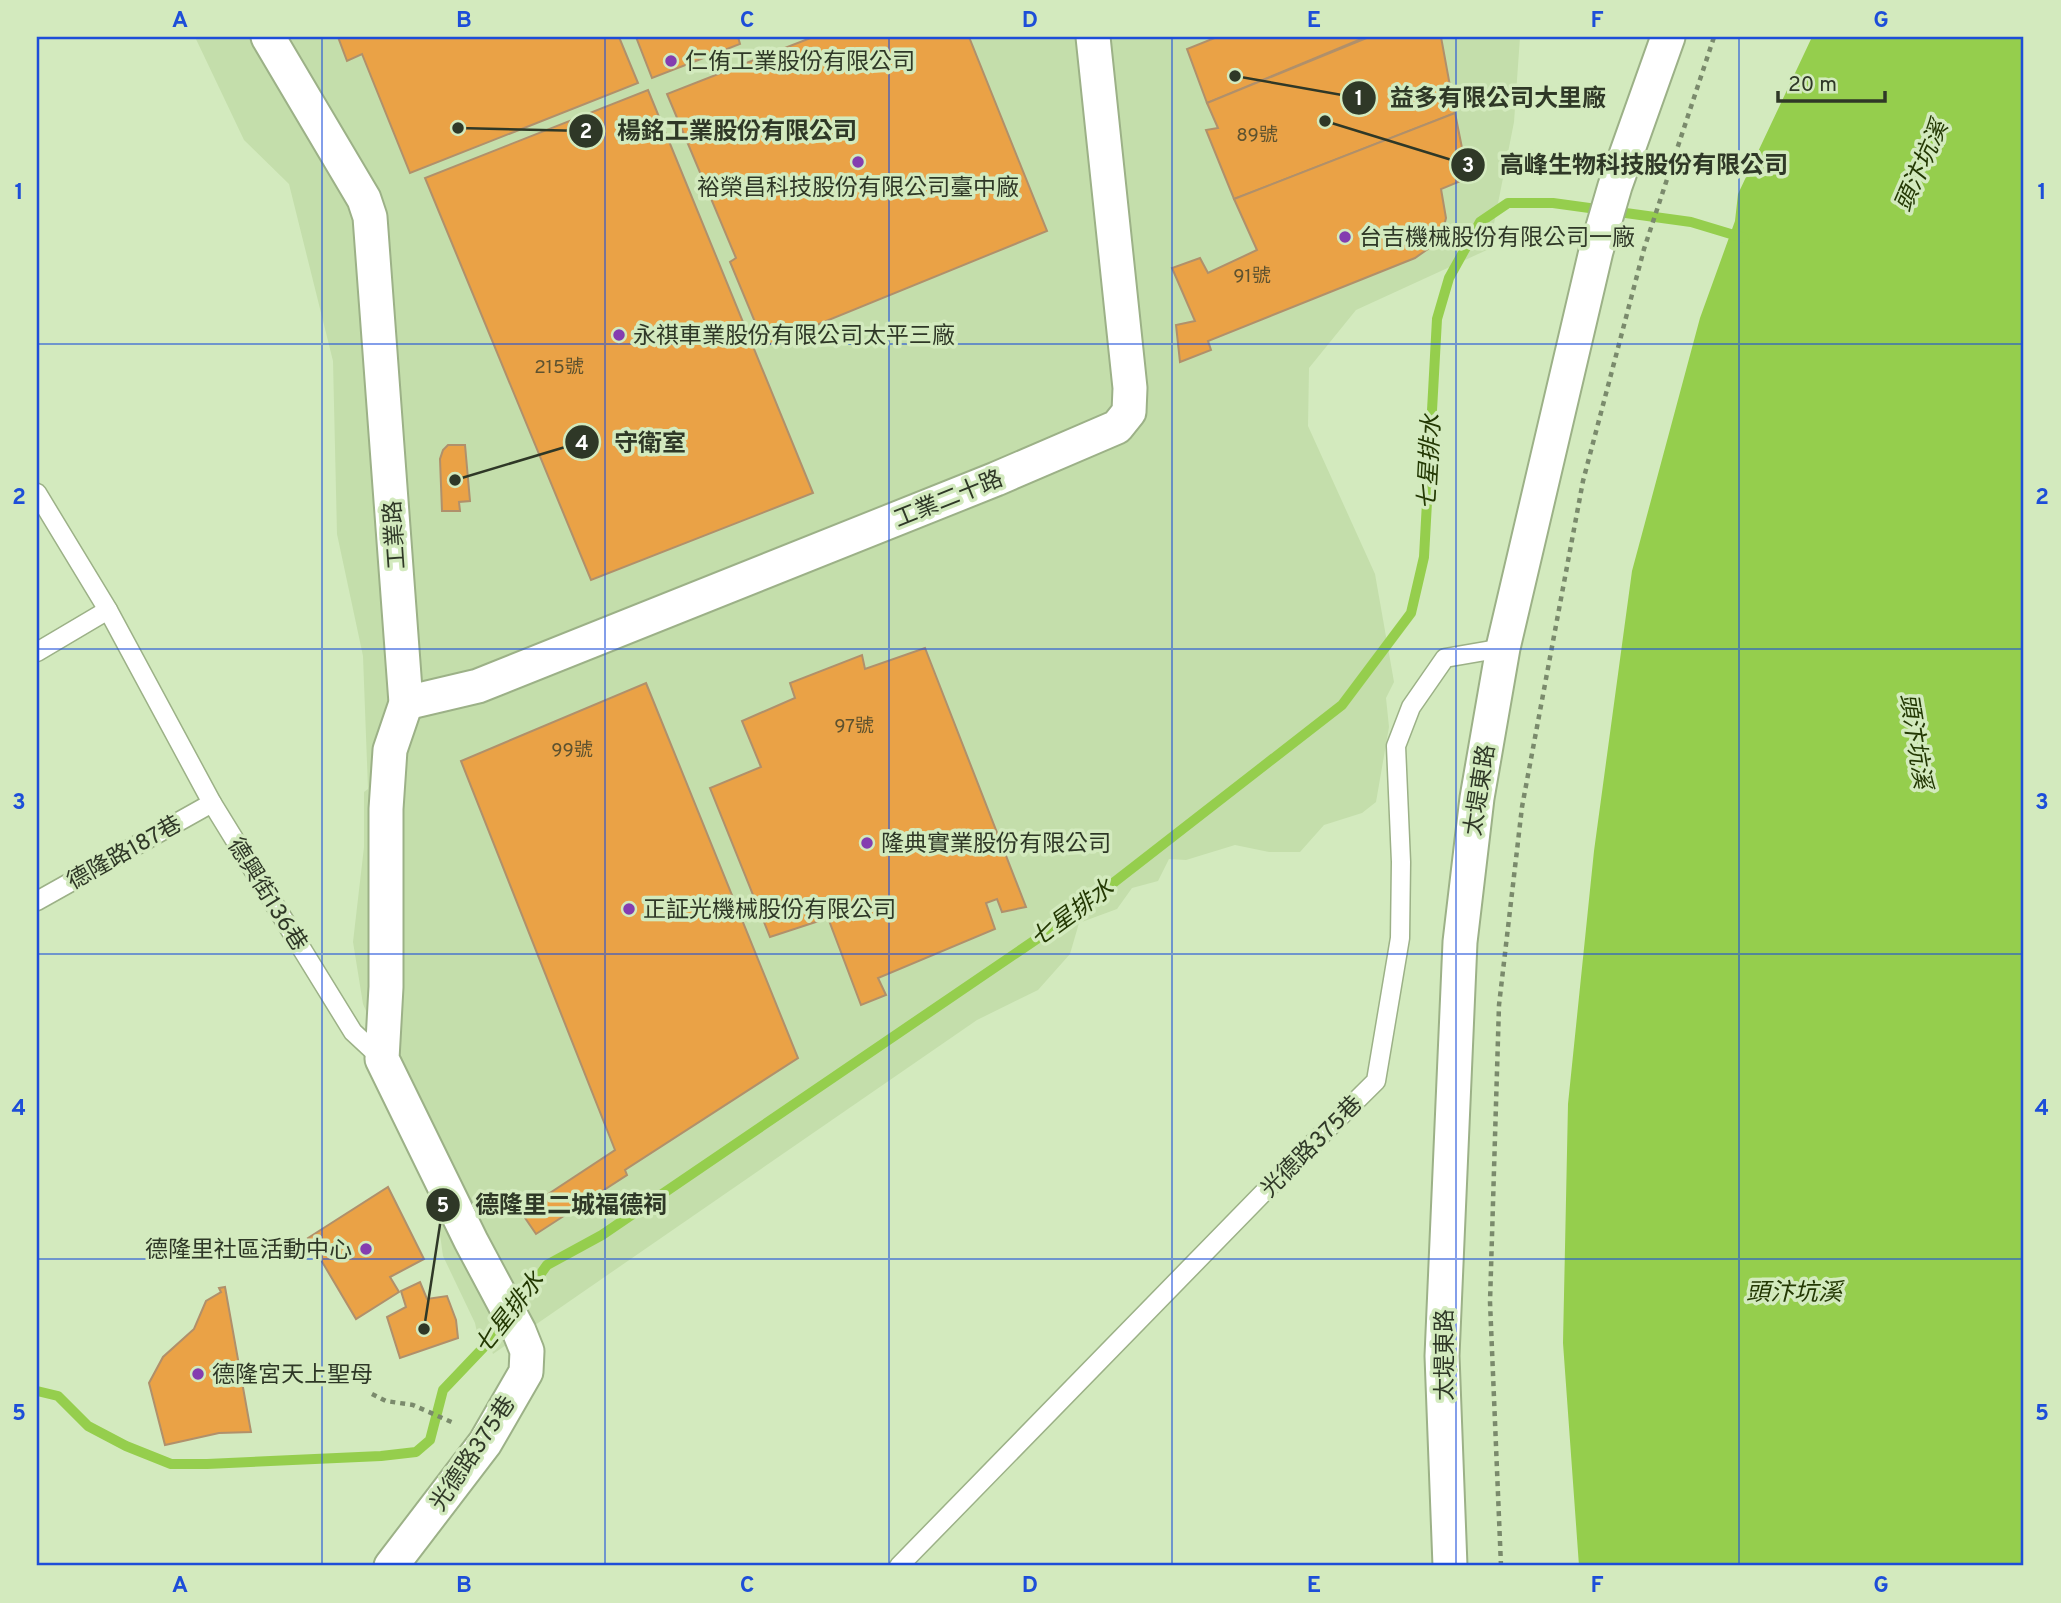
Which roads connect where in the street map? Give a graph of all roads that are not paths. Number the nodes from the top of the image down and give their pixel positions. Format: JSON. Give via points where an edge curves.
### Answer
{"nodes":[{"id":1,"x":268,"y":37,"type":"edge"},
{"id":2,"x":1093,"y":37,"type":"edge"},
{"id":3,"x":1668,"y":37,"type":"edge"},
{"id":4,"x":37,"y":493,"type":"edge"},
{"id":5,"x":108,"y":610,"type":"junction"},
{"id":6,"x":1503,"y":648,"type":"junction"},
{"id":7,"x":37,"y":652,"type":"edge"},
{"id":8,"x":406,"y":703,"type":"junction"},
{"id":9,"x":212,"y":803,"type":"junction"},
{"id":10,"x":37,"y":901,"type":"edge"},
{"id":11,"x":382,"y":1059,"type":"junction"},
{"id":12,"x":498,"y":1292,"type":"joint"},
{"id":13,"x":391,"y":1566,"type":"edge"},
{"id":14,"x":899,"y":1566,"type":"edge"},
{"id":15,"x":1450,"y":1566,"type":"edge"}],
"edges":[{"from":1,"to":8,"type":"street","name":"工業路","via":[[365,198],[370,217]]},
{"from":2,"to":8,"type":"street","name":"工業二十路","via":[[1130,388],[1129,412],[1117,427],[478,685]]},
{"from":3,"to":6,"type":"street","name":"太堤東路","via":[[1596,251]]},
{"from":4,"to":5,"type":"lane","name":"德興街136巷"},
{"from":5,"to":7,"type":"lane"},
{"from":5,"to":9,"type":"lane","name":"德興街136巷"},
{"from":6,"to":14,"type":"lane","name":"光德路375巷","via":[[1445,658],[1412,707],[1396,746],[1400,938],[1376,1081]]},
{"from":6,"to":15,"type":"street","name":"太堤東路","via":[[1477,798],[1460,942],[1442,1356]]},
{"from":8,"to":11,"type":"street","name":"工業路","via":[[390,750]]},
{"from":9,"to":10,"type":"lane","name":"德隆路187巷"},
{"from":9,"to":11,"type":"lane","name":"德興街136巷","via":[[353,1032]]},
{"from":11,"to":12,"type":"street","name":"德興街136巷"},
{"from":12,"to":13,"type":"street","name":"光德路375巷","via":[[527,1351],[526,1372],[485,1443]]}]}
